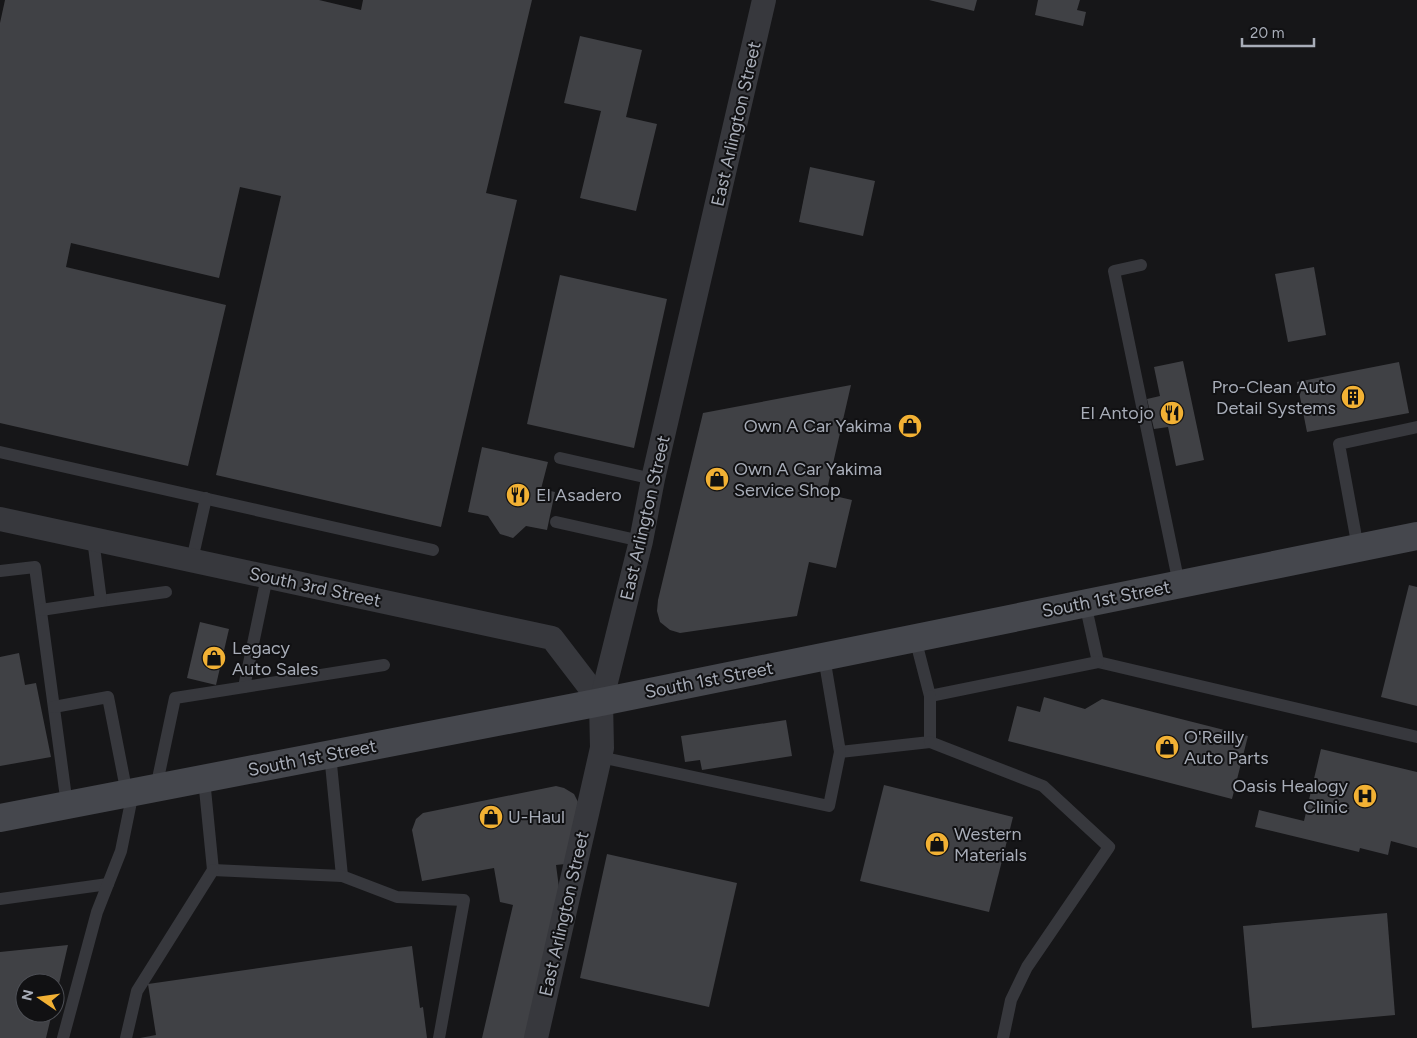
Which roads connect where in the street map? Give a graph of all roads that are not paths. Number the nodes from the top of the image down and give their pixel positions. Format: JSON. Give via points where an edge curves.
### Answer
{"nodes":[{"id":1,"x":764,"y":0,"type":"edge"},
{"id":2,"x":1141,"y":265,"type":"dead end"},
{"id":3,"x":1417,"y":427,"type":"edge"},
{"id":4,"x":0,"y":452,"type":"edge"},
{"id":5,"x":560,"y":458,"type":"dead end"},
{"id":6,"x":653,"y":478,"type":"junction"},
{"id":7,"x":206,"y":498,"type":"junction"},
{"id":8,"x":0,"y":519,"type":"edge"},
{"id":9,"x":556,"y":522,"type":"dead end"},
{"id":10,"x":1417,"y":536,"type":"edge"},
{"id":11,"x":92,"y":539,"type":"junction"},
{"id":12,"x":641,"y":541,"type":"junction"},
{"id":13,"x":1358,"y":548,"type":"junction"},
{"id":14,"x":433,"y":550,"type":"dead end"},
{"id":15,"x":192,"y":560,"type":"junction"},
{"id":16,"x":0,"y":572,"type":"edge"},
{"id":17,"x":268,"y":577,"type":"junction"},
{"id":18,"x":1178,"y":584,"type":"junction"},
{"id":19,"x":166,"y":592,"type":"dead end"},
{"id":20,"x":101,"y":602,"type":"junction"},
{"id":21,"x":1085,"y":603,"type":"junction"},
{"id":22,"x":41,"y":610,"type":"junction"},
{"id":23,"x":915,"y":638,"type":"junction"},
{"id":24,"x":824,"y":657,"type":"junction"},
{"id":25,"x":1098,"y":662,"type":"junction"},
{"id":26,"x":384,"y":665,"type":"dead end"},
{"id":27,"x":244,"y":687,"type":"junction"},
{"id":28,"x":930,"y":696,"type":"junction"},
{"id":29,"x":601,"y":702,"type":"junction"},
{"id":30,"x":54,"y":707,"type":"junction"},
{"id":31,"x":1417,"y":737,"type":"edge"},
{"id":32,"x":930,"y":742,"type":"junction"},
{"id":33,"x":840,"y":752,"type":"junction"},
{"id":34,"x":330,"y":754,"type":"junction"},
{"id":35,"x":600,"y":757,"type":"junction"},
{"id":36,"x":204,"y":778,"type":"junction"},
{"id":37,"x":139,"y":791,"type":"junction"},
{"id":38,"x":67,"y":805,"type":"junction"},
{"id":39,"x":0,"y":818,"type":"edge"},
{"id":40,"x":214,"y":870,"type":"junction"},
{"id":41,"x":342,"y":876,"type":"junction"},
{"id":42,"x":108,"y":884,"type":"junction"},
{"id":43,"x":0,"y":899,"type":"edge"},
{"id":44,"x":62,"y":1038,"type":"edge"},
{"id":45,"x":126,"y":1038,"type":"edge"},
{"id":46,"x":439,"y":1038,"type":"edge"},
{"id":47,"x":536,"y":1038,"type":"edge"},
{"id":48,"x":1003,"y":1038,"type":"edge"}],
"edges":[{"from":1,"to":6,"type":"street","name":"East Arlington Street"},
{"from":2,"to":18,"type":"lane","via":[[1114,271]]},
{"from":3,"to":13,"type":"lane","via":[[1339,444]]},
{"from":4,"to":7,"type":"lane"},
{"from":5,"to":6,"type":"lane"},
{"from":6,"to":12,"type":"street","name":"East Arlington Street"},
{"from":7,"to":14,"type":"lane"},
{"from":7,"to":15,"type":"lane"},
{"from":8,"to":11,"type":"street","name":"South 3rd Street"},
{"from":9,"to":12,"type":"lane"},
{"from":10,"to":13,"type":"main road","name":"South 1st Street"},
{"from":11,"to":15,"type":"street","name":"South 3rd Street"},
{"from":11,"to":20,"type":"lane"},
{"from":12,"to":29,"type":"street","name":"East Arlington Street"},
{"from":13,"to":18,"type":"main road","name":"South 1st Street"},
{"from":15,"to":17,"type":"street","name":"South 3rd Street"},
{"from":16,"to":22,"type":"lane","via":[[34,567]]},
{"from":17,"to":27,"type":"lane"},
{"from":17,"to":29,"type":"street","name":"South 3rd Street","via":[[552,638]]},
{"from":18,"to":21,"type":"main road","name":"South 1st Street"},
{"from":19,"to":20,"type":"lane"},
{"from":20,"to":22,"type":"lane"},
{"from":21,"to":23,"type":"main road","name":"South 1st Street"},
{"from":21,"to":25,"type":"lane"},
{"from":22,"to":30,"type":"lane"},
{"from":23,"to":24,"type":"main road","name":"South 1st Street"},
{"from":23,"to":28,"type":"lane"},
{"from":24,"to":29,"type":"main road","name":"South 1st Street"},
{"from":24,"to":33,"type":"lane"},
{"from":25,"to":28,"type":"lane"},
{"from":25,"to":31,"type":"lane"},
{"from":26,"to":27,"type":"lane"},
{"from":27,"to":37,"type":"lane","via":[[174,698]]},
{"from":28,"to":32,"type":"lane"},
{"from":29,"to":34,"type":"main road","name":"South 1st Street"},
{"from":29,"to":35,"type":"street","name":"East Arlington Street"},
{"from":30,"to":37,"type":"lane","via":[[108,696]]},
{"from":30,"to":38,"type":"lane"},
{"from":32,"to":33,"type":"lane"},
{"from":32,"to":48,"type":"lane","via":[[1043,786],[1109,847],[1027,967],[1011,1000]]},
{"from":33,"to":35,"type":"lane","via":[[829,806]]},
{"from":34,"to":36,"type":"main road","name":"South 1st Street"},
{"from":34,"to":41,"type":"lane"},
{"from":35,"to":47,"type":"street","name":"East Arlington Street"},
{"from":36,"to":37,"type":"main road","name":"South 1st Street"},
{"from":36,"to":40,"type":"lane"},
{"from":37,"to":38,"type":"main road","name":"South 1st Street"},
{"from":37,"to":42,"type":"lane"},
{"from":38,"to":39,"type":"main road","name":"South 1st Street"},
{"from":40,"to":41,"type":"lane"},
{"from":40,"to":45,"type":"lane","via":[[137,991]]},
{"from":41,"to":46,"type":"lane","via":[[397,897],[464,900]]},
{"from":42,"to":43,"type":"lane"},
{"from":42,"to":44,"type":"lane","via":[[97,912]]}]}
